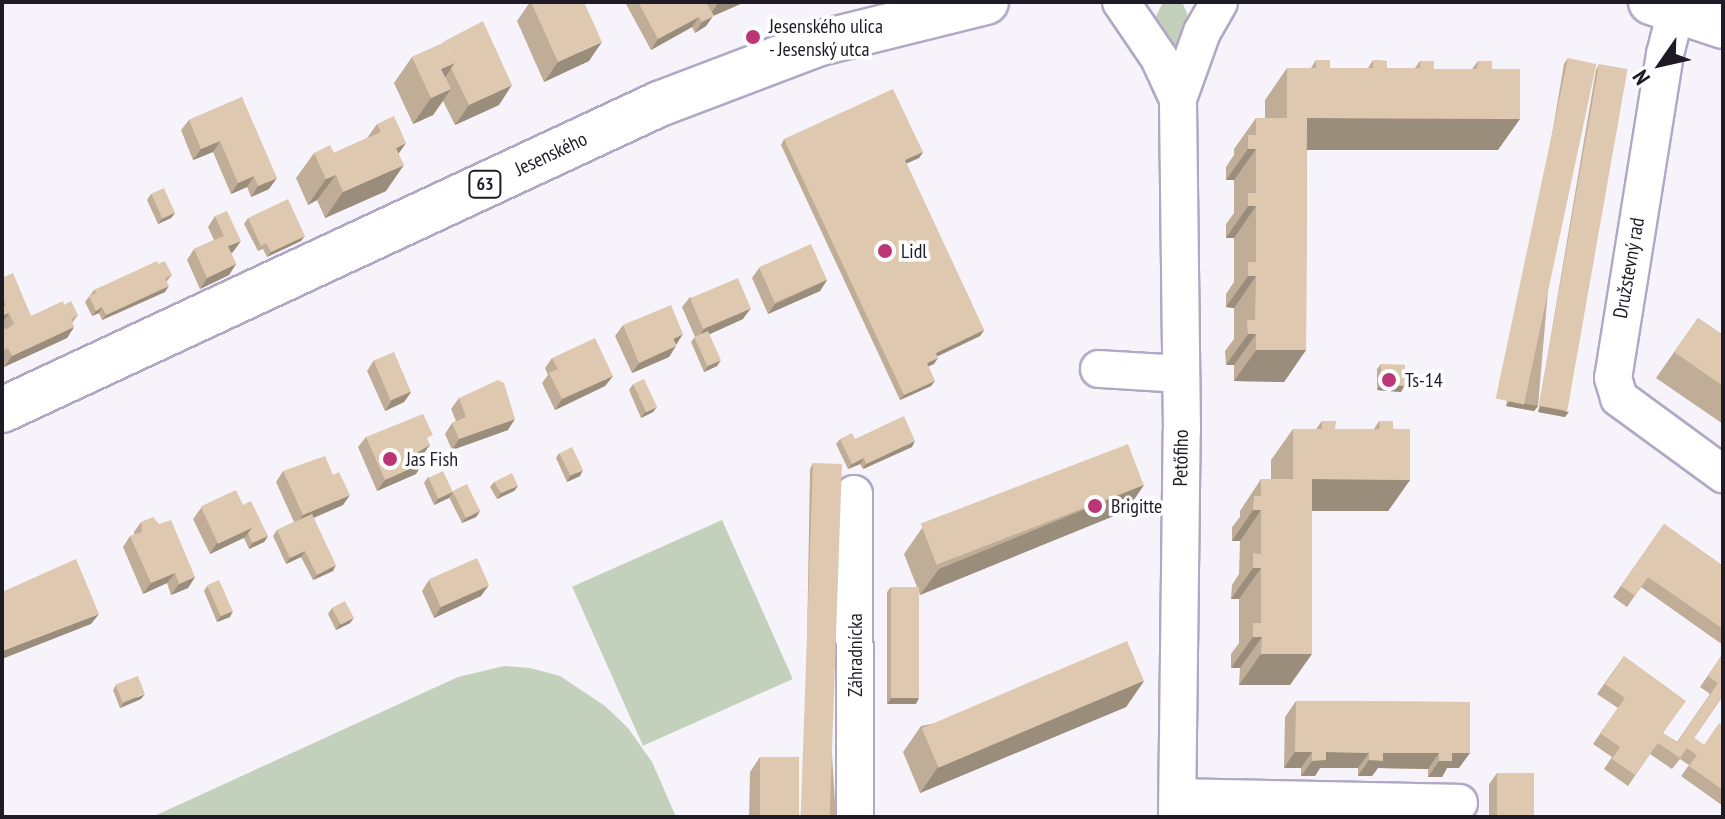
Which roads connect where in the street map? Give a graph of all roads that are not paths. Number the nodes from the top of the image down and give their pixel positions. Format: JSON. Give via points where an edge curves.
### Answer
{"nodes":[{"id":1,"x":986,"y":2,"type":"edge"},
{"id":2,"x":1121,"y":2,"type":"edge"},
{"id":3,"x":1219,"y":2,"type":"edge"},
{"id":4,"x":1663,"y":7,"type":"edge"},
{"id":5,"x":1723,"y":26,"type":"edge"},
{"id":6,"x":1178,"y":99,"type":"junction"},
{"id":7,"x":1099,"y":369,"type":"dead end"},
{"id":8,"x":1180,"y":374,"type":"junction"},
{"id":9,"x":2,"y":410,"type":"edge"},
{"id":10,"x":1723,"y":474,"type":"edge"},
{"id":11,"x":854,"y":494,"type":"dead end"},
{"id":12,"x":1459,"y":803,"type":"dead end"},
{"id":13,"x":1178,"y":807,"type":"edge"},
{"id":14,"x":855,"y":817,"type":"edge"}],
"edges":[{"from":1,"to":9,"type":"main road","name":"Jesenského","number":"63","via":[[820,43],[659,104]]},
{"from":2,"to":6,"type":"street","name":"Petőfiho","via":[[1159,58]]},
{"from":3,"to":6,"type":"street","name":"Petőfiho"},
{"from":4,"to":5,"type":"main road"},
{"from":4,"to":10,"type":"street","name":"Družstevný rad","via":[[1660,84],[1613,378],[1619,398]]},
{"from":6,"to":8,"type":"street","name":"Petőfiho"},
{"from":7,"to":8,"type":"street"},
{"from":8,"to":13,"type":"street","name":"Petőfiho"},
{"from":11,"to":14,"type":"street","name":"Záhradnícka"},
{"from":12,"to":13,"type":"street"}]}
